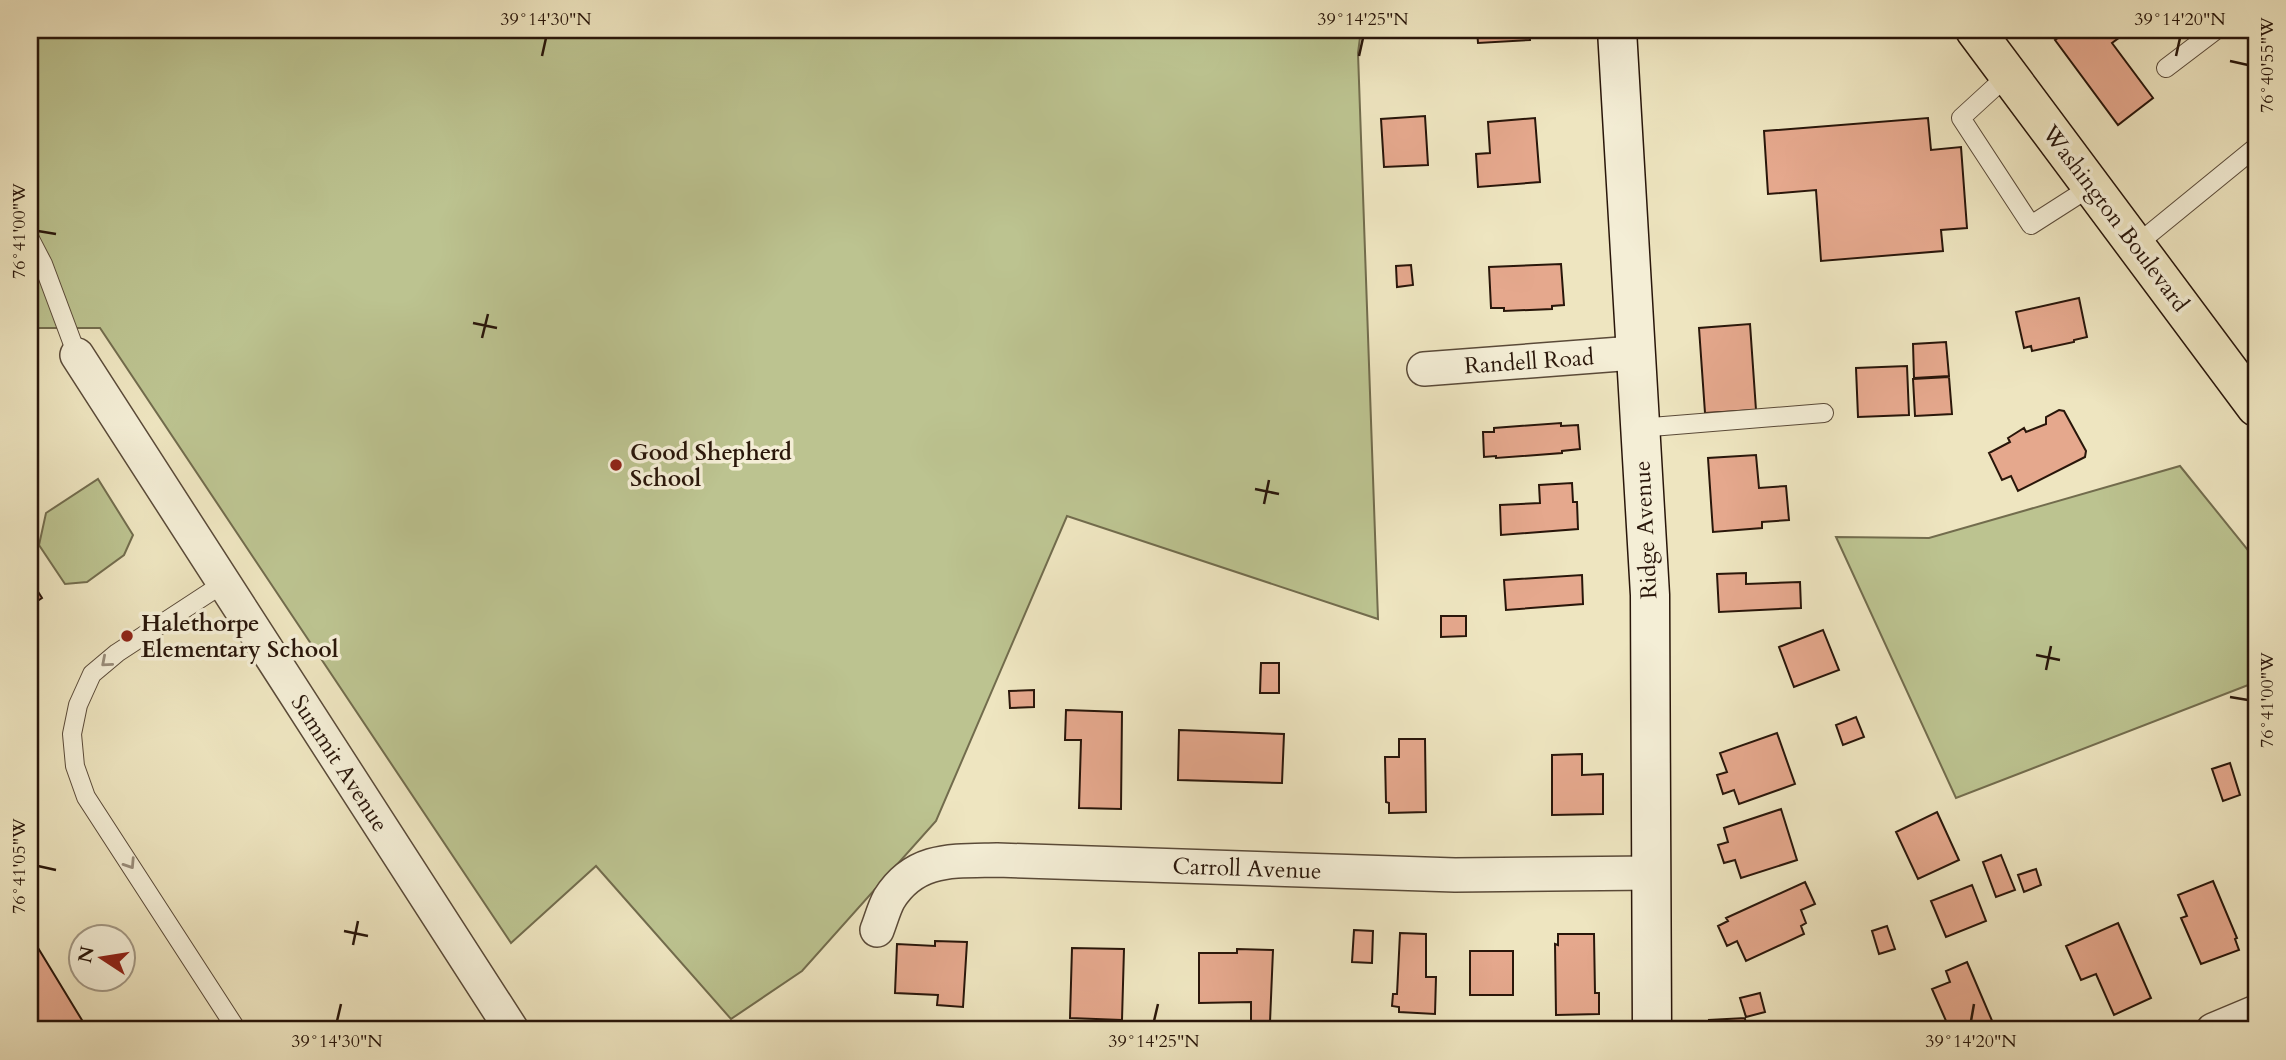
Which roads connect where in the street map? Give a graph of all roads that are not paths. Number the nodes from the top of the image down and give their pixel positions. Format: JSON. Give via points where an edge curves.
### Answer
{"nodes":[{"id":1,"x":1617,"y":30,"type":"edge"},
{"id":2,"x":1975,"y":30,"type":"edge"},
{"id":3,"x":2216,"y":30,"type":"edge"},
{"id":4,"x":2166,"y":68,"type":"dead end"},
{"id":5,"x":2008,"y":74,"type":"junction"},
{"id":6,"x":2256,"y":147,"type":"edge"},
{"id":7,"x":2092,"y":186,"type":"junction"},
{"id":8,"x":30,"y":239,"type":"edge"},
{"id":9,"x":2136,"y":245,"type":"junction"},
{"id":10,"x":1634,"y":353,"type":"junction"},
{"id":11,"x":77,"y":355,"type":"joint"},
{"id":12,"x":1424,"y":369,"type":"dead end"},
{"id":13,"x":2256,"y":407,"type":"edge"},
{"id":14,"x":1824,"y":413,"type":"dead end"},
{"id":15,"x":1639,"y":428,"type":"junction"},
{"id":16,"x":224,"y":583,"type":"junction"},
{"id":17,"x":1652,"y":873,"type":"junction"},
{"id":18,"x":877,"y":930,"type":"dead end"},
{"id":19,"x":2256,"y":1012,"type":"edge"},
{"id":20,"x":237,"y":1030,"type":"edge"},
{"id":21,"x":512,"y":1030,"type":"edge"},
{"id":22,"x":1652,"y":1030,"type":"edge"},
{"id":23,"x":2213,"y":1030,"type":"edge"}],
"edges":[{"from":1,"to":10,"type":"street","name":"Ridge Avenue"},
{"from":2,"to":5,"type":"main road","name":"Washington Boulevard"},
{"from":3,"to":4,"type":"lane"},
{"from":5,"to":7,"type":"main road","name":"Washington Boulevard"},
{"from":5,"to":7,"type":"lane","via":[[1961,118],[2031,225]]},
{"from":6,"to":9,"type":"lane"},
{"from":7,"to":9,"type":"main road","name":"Washington Boulevard"},
{"from":8,"to":11,"type":"lane"},
{"from":9,"to":13,"type":"main road","name":"Washington Boulevard"},
{"from":10,"to":12,"type":"street","name":"Randell Road"},
{"from":10,"to":15,"type":"street","name":"Ridge Avenue"},
{"from":11,"to":16,"type":"street","name":"Summit Avenue"},
{"from":14,"to":15,"type":"lane"},
{"from":15,"to":17,"type":"street","name":"Ridge Avenue","via":[[1650,595]]},
{"from":16,"to":20,"type":"lane","one_way":true,"via":[[92,674],[72,734],[75,766],[86,797]]},
{"from":16,"to":21,"type":"street","name":"Summit Avenue"},
{"from":17,"to":18,"type":"street","name":"Carroll Avenue","via":[[1455,875],[948,861],[923,867],[903,883],[889,899]]},
{"from":17,"to":22,"type":"street","name":"Ridge Avenue"},
{"from":19,"to":23,"type":"street"}]}
